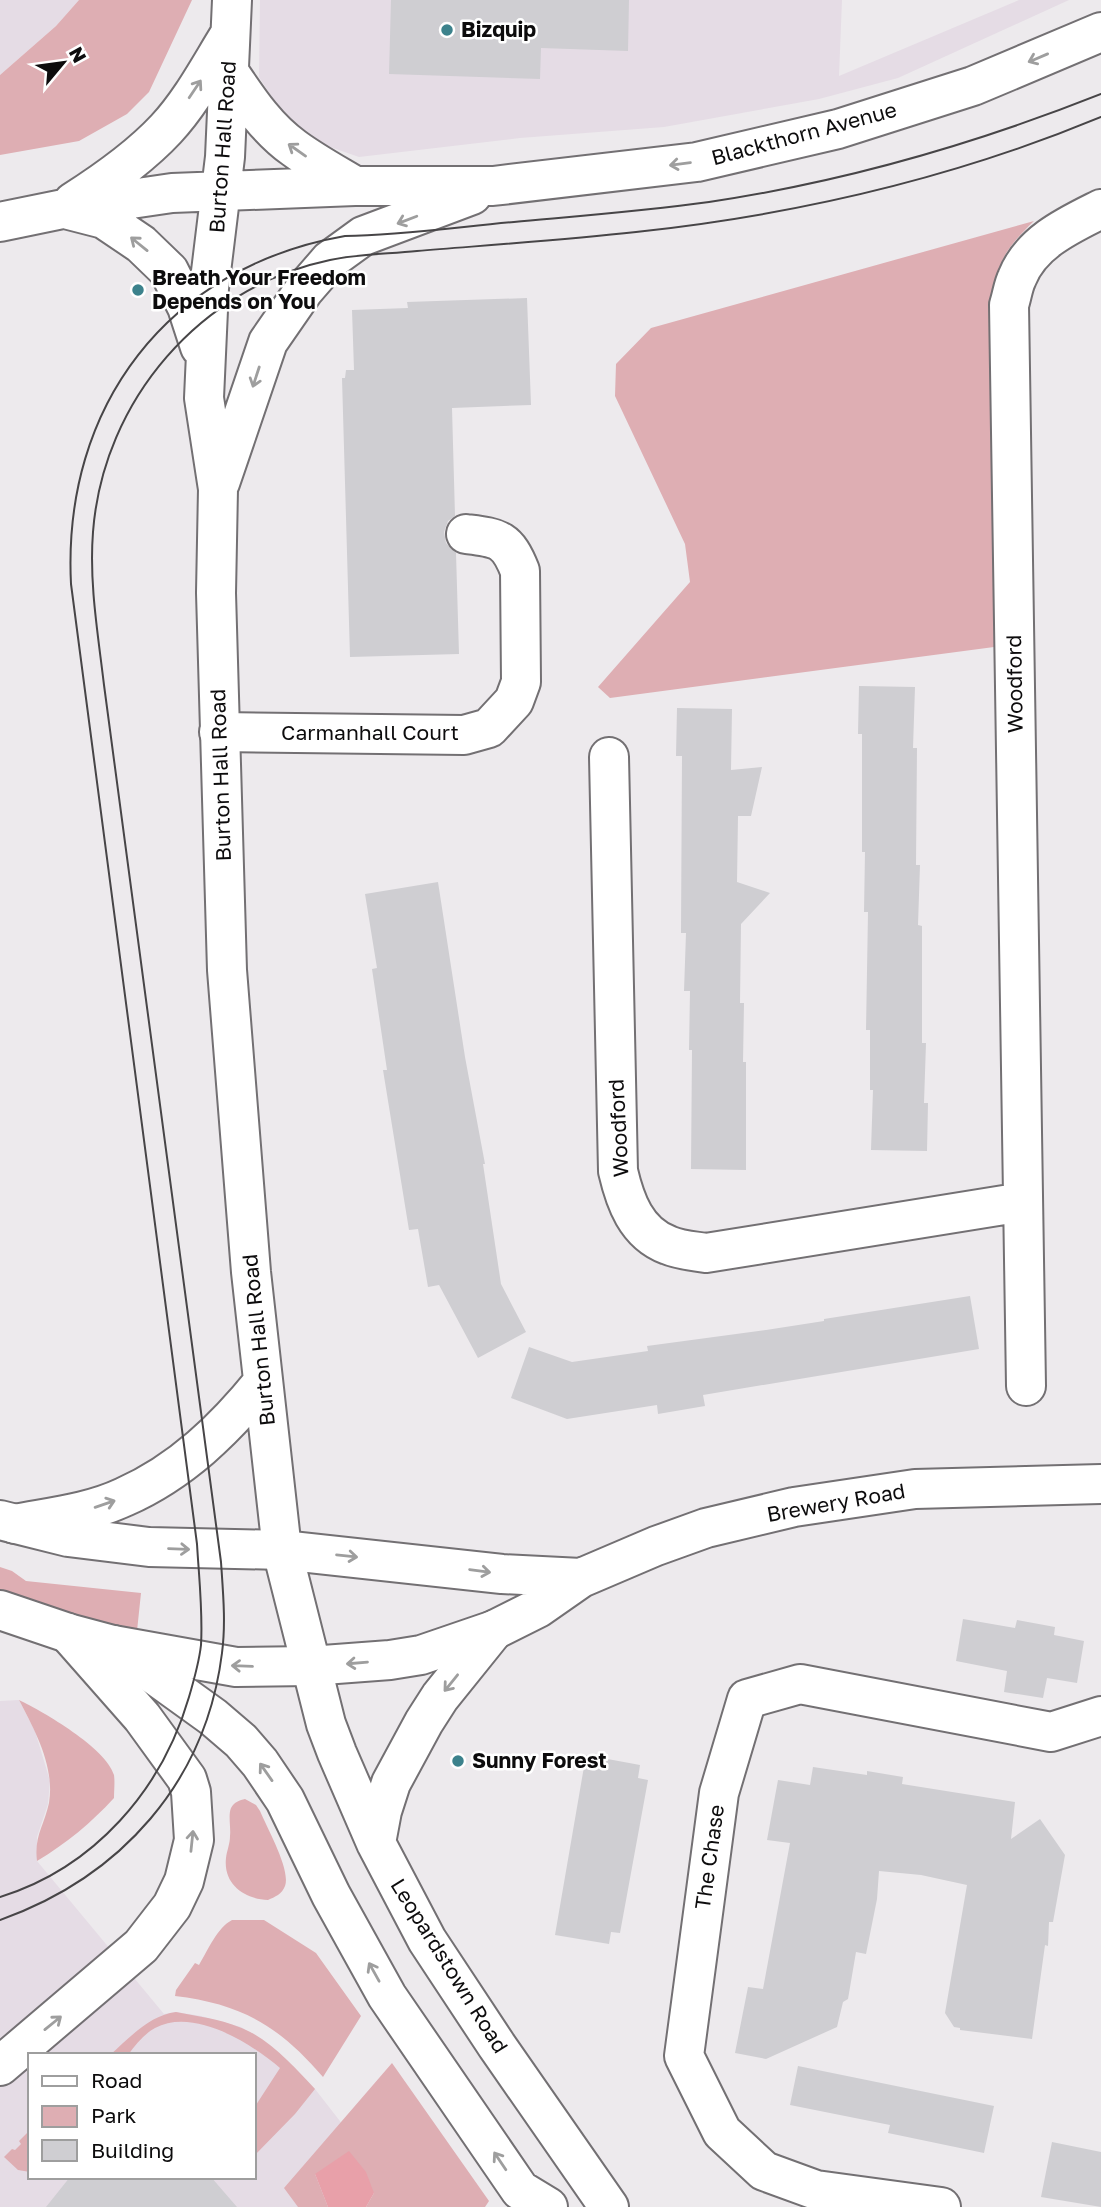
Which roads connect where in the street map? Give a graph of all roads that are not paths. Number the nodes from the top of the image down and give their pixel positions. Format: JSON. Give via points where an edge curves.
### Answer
{"nodes":[{"id":1,"x":231,"y":16,"type":"edge"},
{"id":2,"x":1101,"y":32,"type":"edge"},
{"id":3,"x":229,"y":72,"type":"junction"},
{"id":4,"x":355,"y":186,"type":"junction"},
{"id":5,"x":493,"y":186,"type":"junction"},
{"id":6,"x":222,"y":191,"type":"junction"},
{"id":7,"x":63,"y":209,"type":"junction"},
{"id":8,"x":1101,"y":209,"type":"edge"},
{"id":9,"x":0,"y":222,"type":"edge"},
{"id":10,"x":205,"y":366,"type":"junction"},
{"id":11,"x":218,"y":489,"type":"junction"},
{"id":12,"x":466,"y":534,"type":"dead end"},
{"id":13,"x":219,"y":732,"type":"junction"},
{"id":14,"x":609,"y":757,"type":"dead end"},
{"id":15,"x":1023,"y":1202,"type":"junction"},
{"id":16,"x":263,"y":1382,"type":"junction"},
{"id":17,"x":1026,"y":1386,"type":"dead end"},
{"id":18,"x":1101,"y":1484,"type":"edge"},
{"id":19,"x":7,"y":1522,"type":"edge"},
{"id":20,"x":282,"y":1550,"type":"junction"},
{"id":21,"x":581,"y":1578,"type":"junction"},
{"id":22,"x":0,"y":1610,"type":"edge"},
{"id":23,"x":494,"y":1630,"type":"junction"},
{"id":24,"x":68,"y":1633,"type":"junction"},
{"id":25,"x":113,"y":1645,"type":"junction"},
{"id":26,"x":310,"y":1666,"type":"junction"},
{"id":27,"x":1101,"y":1716,"type":"edge"},
{"id":28,"x":376,"y":1843,"type":"junction"},
{"id":29,"x":0,"y":2066,"type":"edge"},
{"id":30,"x":815,"y":2198,"type":"edge"},
{"id":31,"x":548,"y":2207,"type":"edge"},
{"id":32,"x":609,"y":2207,"type":"edge"},
{"id":33,"x":942,"y":2207,"type":"edge"}],
"edges":[{"from":1,"to":3,"type":"main road","name":"Burton Hall Road"},
{"from":7,"to":1,"type":"main road","one_way":true,"via":[[115,175],[167,128],[196,89]]},
{"from":2,"to":5,"type":"main road","name":"Blackthorn Avenue","one_way":true,"via":[[972,86],[838,129],[697,162]]},
{"from":4,"to":3,"type":"main road","one_way":true,"via":[[275,132]]},
{"from":3,"to":6,"type":"main road","name":"Burton Hall Road"},
{"from":4,"to":5,"type":"main road","name":"Blackthorn Avenue"},
{"from":4,"to":6,"type":"main road","name":"Blackthorn Avenue"},
{"from":5,"to":11,"type":"main road","name":"Blackthorn Avenue","one_way":true,"via":[[363,236],[330,260],[268,342]]},
{"from":6,"to":7,"type":"main road","name":"Blackthorn Avenue","via":[[172,193]]},
{"from":6,"to":10,"type":"main road","name":"Burton Hall Road","via":[[209,288]]},
{"from":7,"to":9,"type":"main road","name":"Blackthorn Avenue"},
{"from":10,"to":7,"type":"main road","one_way":true,"via":[[195,328],[169,271],[141,244],[104,219]]},
{"from":8,"to":15,"type":"main road","name":"Woodford","via":[[1057,232],[1034,251],[1017,276],[1009,305]]},
{"from":10,"to":11,"type":"main road","name":"Burton Hall Road","via":[[204,398]]},
{"from":11,"to":13,"type":"main road","name":"Burton Hall Road"},
{"from":12,"to":13,"type":"main road","name":"Carmanhall Court","via":[[495,538],[505,545],[520,571],[521,682],[514,701],[489,728],[464,735]]},
{"from":13,"to":16,"type":"main road","name":"Burton Hall Road","via":[[227,970]]},
{"from":14,"to":15,"type":"main road","name":"Woodford","via":[[618,1171],[633,1217],[648,1234],[668,1246],[706,1253]]},
{"from":15,"to":17,"type":"main road","name":"Woodford"},
{"from":19,"to":16,"type":"main road","one_way":true,"via":[[86,1511],[124,1497],[211,1441]]},
{"from":16,"to":20,"type":"main road","name":"Burton Hall Road"},
{"from":18,"to":21,"type":"main road","name":"Brewery Road","via":[[915,1489],[794,1507],[706,1528]]},
{"from":19,"to":20,"type":"main road","one_way":true,"via":[[68,1537],[149,1548]]},
{"from":20,"to":21,"type":"main road","name":"Brewery Road","one_way":true},
{"from":20,"to":26,"type":"main road","name":"Leopardstown Road"},
{"from":21,"to":23,"type":"main road","name":"Brewery Road","via":[[538,1608]]},
{"from":22,"to":24,"type":"main road"},
{"from":23,"to":26,"type":"main road","name":"Brewery Road","one_way":true,"via":[[421,1654]]},
{"from":23,"to":28,"type":"main road","one_way":true,"via":[[424,1722],[391,1783]]},
{"from":24,"to":25,"type":"main road"},
{"from":29,"to":24,"type":"main road","one_way":true,"via":[[141,1946],[172,1906],[194,1840],[187,1779],[142,1717]]},
{"from":26,"to":25,"type":"main road","one_way":true,"via":[[236,1667]]},
{"from":31,"to":25,"type":"main road","one_way":true,"via":[[520,2190],[387,1996],[285,1800],[260,1763],[213,1717]]},
{"from":26,"to":28,"type":"main road","name":"Leopardstown Road","via":[[337,1754]]},
{"from":27,"to":30,"type":"main road","name":"The Chase","via":[[1051,1732],[800,1684],[747,1699],[719,1793],[684,2056],[722,2132],[764,2171]]},
{"from":28,"to":32,"type":"main road","name":"Leopardstown Road","via":[[427,1940]]},
{"from":30,"to":33,"type":"main road","name":"The Chase"}]}
